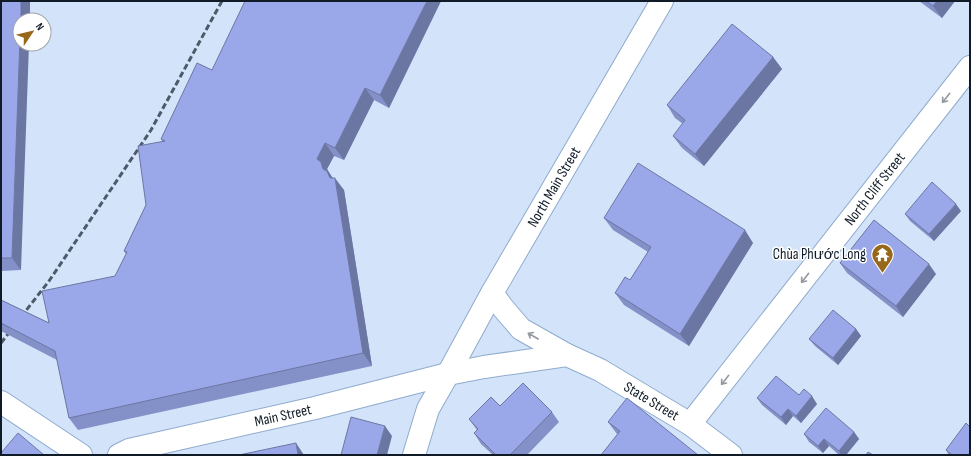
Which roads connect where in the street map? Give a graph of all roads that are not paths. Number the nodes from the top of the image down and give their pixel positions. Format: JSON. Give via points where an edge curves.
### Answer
{"nodes":[{"id":1,"x":662,"y":1,"type":"edge"},
{"id":2,"x":970,"y":67,"type":"edge"},
{"id":3,"x":492,"y":293,"type":"junction"},
{"id":4,"x":567,"y":355,"type":"junction"},
{"id":5,"x":448,"y":374,"type":"junction"},
{"id":6,"x":1,"y":402,"type":"edge"},
{"id":7,"x":690,"y":424,"type":"junction"},
{"id":8,"x":81,"y":455,"type":"edge"},
{"id":9,"x":119,"y":455,"type":"edge"},
{"id":10,"x":414,"y":455,"type":"edge"},
{"id":11,"x":731,"y":455,"type":"edge"}],
"edges":[{"from":1,"to":3,"type":"main road","name":"North Main Street"},
{"from":2,"to":7,"type":"main road","name":"North Cliff Street","one_way":true},
{"from":4,"to":3,"type":"main road","name":"State Street","one_way":true,"via":[[521,329]]},
{"from":3,"to":5,"type":"main road","name":"North Main Street"},
{"from":4,"to":5,"type":"main road"},
{"from":4,"to":7,"type":"main road","name":"State Street","via":[[600,370]]},
{"from":5,"to":9,"type":"main road","name":"Main Street","via":[[315,408],[129,450]]},
{"from":5,"to":10,"type":"main road","name":"North Main Street","via":[[428,409]]},
{"from":6,"to":8,"type":"main road"},
{"from":7,"to":11,"type":"main road","name":"State Street"}]}
